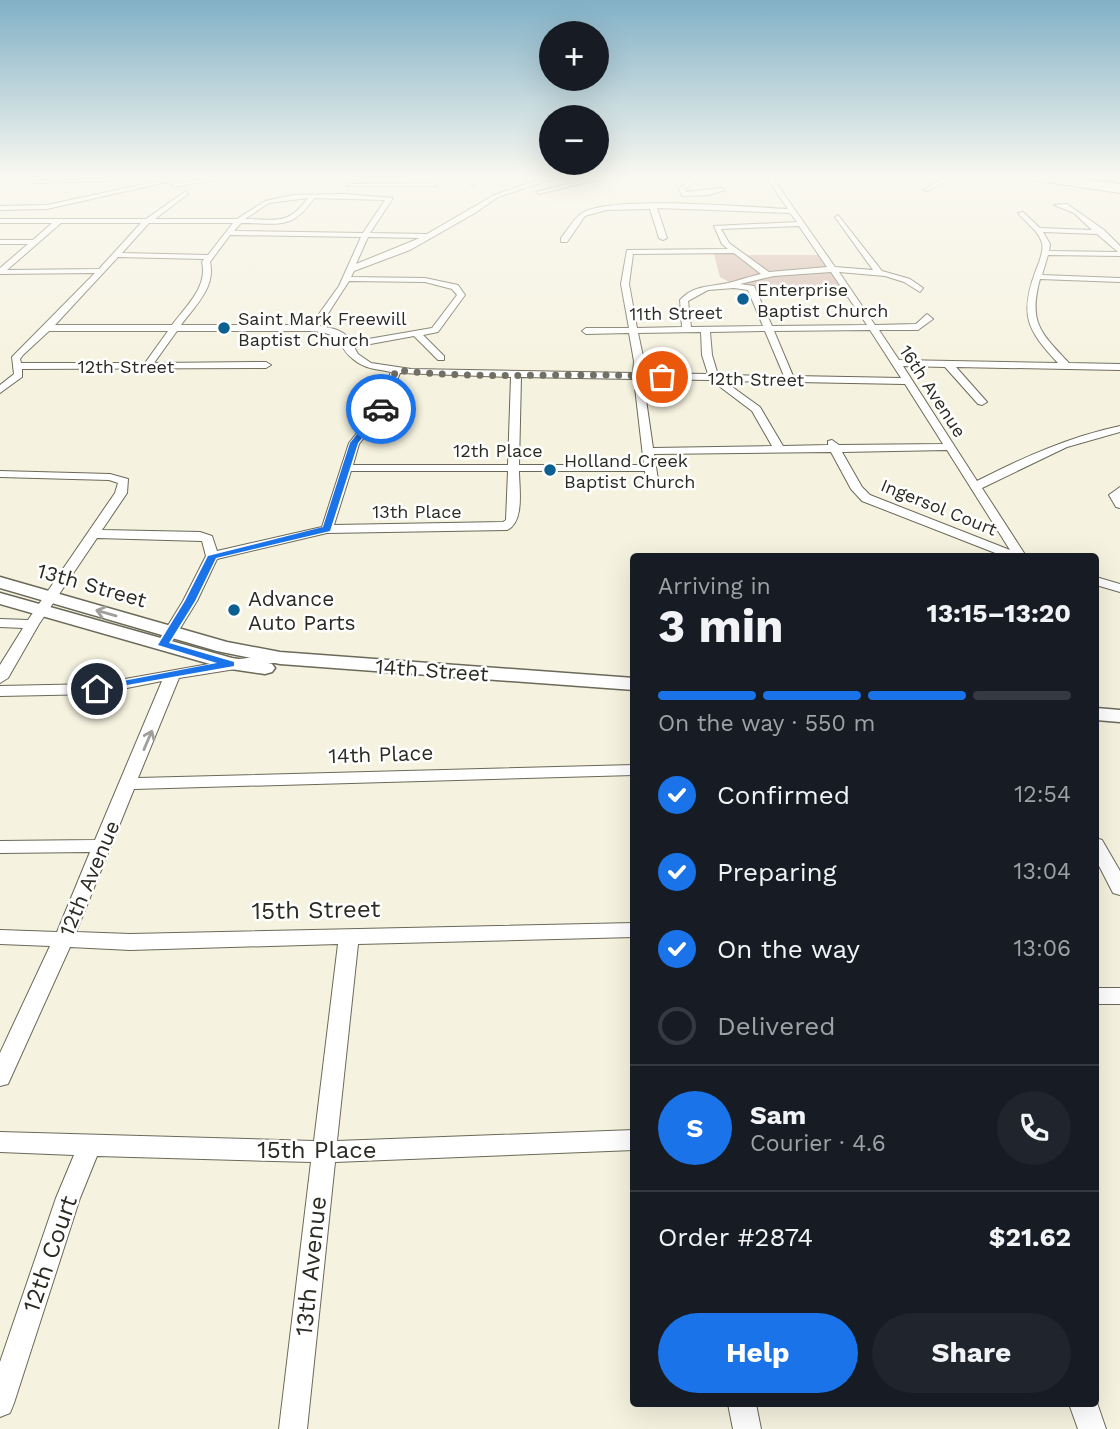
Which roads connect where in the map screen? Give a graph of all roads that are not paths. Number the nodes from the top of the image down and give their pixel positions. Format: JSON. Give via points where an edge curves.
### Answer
{"nodes":[{"id":1,"x":33,"y":244,"type":"edge"},
{"id":2,"x":125,"y":244,"type":"edge"},
{"id":3,"x":220,"y":244,"type":"edge"},
{"id":4,"x":361,"y":244,"type":"edge"},
{"id":5,"x":413,"y":244,"type":"edge"},
{"id":6,"x":726,"y":244,"type":"edge"},
{"id":7,"x":814,"y":244,"type":"edge"},
{"id":8,"x":858,"y":244,"type":"edge"},
{"id":9,"x":1045,"y":244,"type":"edge"},
{"id":10,"x":735,"y":251,"type":"junction"},
{"id":11,"x":1120,"y":252,"type":"edge"},
{"id":12,"x":1045,"y":253,"type":"junction"},
{"id":13,"x":114,"y":255,"type":"junction"},
{"id":14,"x":211,"y":257,"type":"junction"},
{"id":15,"x":351,"y":269,"type":"junction"},
{"id":16,"x":833,"y":270,"type":"junction"},
{"id":17,"x":100,"y":271,"type":"junction"},
{"id":18,"x":878,"y":271,"type":"junction"},
{"id":19,"x":0,"y":272,"type":"edge"},
{"id":20,"x":768,"y":275,"type":"junction"},
{"id":21,"x":1037,"y":277,"type":"junction"},
{"id":22,"x":346,"y":279,"type":"junction"},
{"id":23,"x":1120,"y":281,"type":"edge"},
{"id":24,"x":731,"y":287,"type":"junction"},
{"id":25,"x":920,"y":290,"type":"dead end"},
{"id":26,"x":927,"y":317,"type":"dead end"},
{"id":27,"x":872,"y":327,"type":"junction"},
{"id":28,"x":46,"y":328,"type":"junction"},
{"id":29,"x":176,"y":328,"type":"junction"},
{"id":30,"x":314,"y":328,"type":"junction"},
{"id":31,"x":705,"y":328,"type":"junction"},
{"id":32,"x":766,"y":328,"type":"junction"},
{"id":33,"x":687,"y":329,"type":"junction"},
{"id":34,"x":633,"y":330,"type":"junction"},
{"id":35,"x":586,"y":331,"type":"dead end"},
{"id":36,"x":417,"y":334,"type":"junction"},
{"id":37,"x":349,"y":345,"type":"junction"},
{"id":38,"x":441,"y":358,"type":"dead end"},
{"id":39,"x":896,"y":363,"type":"junction"},
{"id":40,"x":947,"y":363,"type":"junction"},
{"id":41,"x":266,"y":365,"type":"dead end"},
{"id":42,"x":1065,"y":365,"type":"junction"},
{"id":43,"x":19,"y":366,"type":"junction"},
{"id":44,"x":148,"y":366,"type":"junction"},
{"id":45,"x":1120,"y":367,"type":"edge"},
{"id":46,"x":396,"y":370,"type":"junction"},
{"id":47,"x":516,"y":374,"type":"junction"},
{"id":48,"x":638,"y":376,"type":"junction"},
{"id":49,"x":714,"y":379,"type":"junction"},
{"id":50,"x":907,"y":381,"type":"junction"},
{"id":51,"x":791,"y":382,"type":"junction"},
{"id":52,"x":0,"y":390,"type":"edge"},
{"id":53,"x":982,"y":402,"type":"dead end"},
{"id":54,"x":1120,"y":429,"type":"edge"},
{"id":55,"x":833,"y":446,"type":"junction"},
{"id":56,"x":951,"y":447,"type":"junction"},
{"id":57,"x":780,"y":450,"type":"junction"},
{"id":58,"x":650,"y":451,"type":"junction"},
{"id":59,"x":512,"y":467,"type":"junction"},
{"id":60,"x":346,"y":468,"type":"junction"},
{"id":61,"x":651,"y":468,"type":"junction"},
{"id":62,"x":0,"y":474,"type":"edge"},
{"id":63,"x":653,"y":486,"type":"dead end"},
{"id":64,"x":976,"y":486,"type":"junction"},
{"id":65,"x":327,"y":529,"type":"junction"},
{"id":66,"x":92,"y":534,"type":"junction"},
{"id":67,"x":1005,"y":553,"type":"edge"},
{"id":68,"x":1018,"y":553,"type":"edge"},
{"id":69,"x":212,"y":556,"type":"junction"},
{"id":70,"x":0,"y":582,"type":"edge"},
{"id":71,"x":1099,"y":582,"type":"edge"},
{"id":72,"x":1120,"y":588,"type":"edge"},
{"id":73,"x":0,"y":598,"type":"edge"},
{"id":74,"x":42,"y":610,"type":"junction"},
{"id":75,"x":0,"y":623,"type":"edge"},
{"id":76,"x":167,"y":638,"type":"junction"},
{"id":77,"x":280,"y":658,"type":"junction"},
{"id":78,"x":231,"y":664,"type":"junction"},
{"id":79,"x":172,"y":676,"type":"junction"},
{"id":80,"x":0,"y":678,"type":"edge"},
{"id":81,"x":630,"y":684,"type":"edge"},
{"id":82,"x":0,"y":691,"type":"edge"},
{"id":83,"x":630,"y":695,"type":"edge"},
{"id":84,"x":1099,"y":715,"type":"edge"},
{"id":85,"x":1120,"y":716,"type":"edge"},
{"id":86,"x":1099,"y":726,"type":"edge"},
{"id":87,"x":1120,"y":727,"type":"edge"},
{"id":88,"x":630,"y":770,"type":"edge"},
{"id":89,"x":129,"y":784,"type":"junction"},
{"id":90,"x":102,"y":846,"type":"junction"},
{"id":91,"x":0,"y":847,"type":"edge"},
{"id":92,"x":1099,"y":850,"type":"edge"},
{"id":93,"x":1120,"y":888,"type":"edge"},
{"id":94,"x":630,"y":930,"type":"edge"},
{"id":95,"x":349,"y":935,"type":"junction"},
{"id":96,"x":0,"y":937,"type":"edge"},
{"id":97,"x":64,"y":938,"type":"junction"},
{"id":98,"x":1099,"y":996,"type":"edge"},
{"id":99,"x":1120,"y":996,"type":"edge"},
{"id":100,"x":0,"y":1077,"type":"edge"},
{"id":101,"x":630,"y":1140,"type":"edge"},
{"id":102,"x":0,"y":1142,"type":"edge"},
{"id":103,"x":89,"y":1146,"type":"junction"},
{"id":104,"x":324,"y":1153,"type":"junction"},
{"id":105,"x":0,"y":1402,"type":"edge"},
{"id":106,"x":743,"y":1407,"type":"edge"},
{"id":107,"x":1084,"y":1407,"type":"edge"},
{"id":108,"x":293,"y":1429,"type":"edge"},
{"id":109,"x":747,"y":1429,"type":"edge"},
{"id":110,"x":1092,"y":1429,"type":"edge"}],
"edges":[{"from":1,"to":19,"type":"street"},
{"from":2,"to":13,"type":"street"},
{"from":3,"to":14,"type":"street"},
{"from":4,"to":15,"type":"street"},
{"from":5,"to":15,"type":"street"},
{"from":6,"to":10,"type":"street"},
{"from":7,"to":16,"type":"street","name":"16th Avenue"},
{"from":8,"to":18,"type":"street"},
{"from":9,"to":12,"type":"street"},
{"from":10,"to":20,"type":"street"},
{"from":10,"to":34,"type":"street","via":[[630,252],[625,280]]},
{"from":11,"to":12,"type":"street"},
{"from":12,"to":21,"type":"street"},
{"from":13,"to":14,"type":"street"},
{"from":13,"to":17,"type":"street"},
{"from":14,"to":29,"type":"street","via":[[206,262],[208,280]]},
{"from":15,"to":22,"type":"street"},
{"from":16,"to":18,"type":"street"},
{"from":16,"to":20,"type":"street"},
{"from":16,"to":27,"type":"street","name":"16th Avenue"},
{"from":17,"to":19,"type":"street"},
{"from":17,"to":28,"type":"street","via":[[72,308]]},
{"from":18,"to":25,"type":"street","via":[[905,278]]},
{"from":20,"to":24,"type":"street","via":[[737,281]]},
{"from":21,"to":23,"type":"street"},
{"from":21,"to":42,"type":"street","via":[[1031,321]]},
{"from":22,"to":30,"type":"street"},
{"from":22,"to":36,"type":"street","via":[[425,280],[460,290],[439,328]]},
{"from":24,"to":32,"type":"street","via":[[751,288]]},
{"from":24,"to":33,"type":"street","via":[[691,293],[684,304]]},
{"from":26,"to":27,"type":"street","name":"11th Street","via":[[918,327]]},
{"from":27,"to":32,"type":"street","name":"11th Street"},
{"from":27,"to":39,"type":"street","name":"16th Avenue"},
{"from":28,"to":29,"type":"street"},
{"from":28,"to":43,"type":"street","via":[[15,359]]},
{"from":29,"to":30,"type":"street"},
{"from":29,"to":44,"type":"street"},
{"from":30,"to":37,"type":"street","via":[[341,335]]},
{"from":31,"to":32,"type":"street","name":"11th Street"},
{"from":31,"to":33,"type":"street","name":"11th Street"},
{"from":31,"to":49,"type":"street"},
{"from":32,"to":51,"type":"street"},
{"from":33,"to":34,"type":"street","name":"11th Street"},
{"from":34,"to":35,"type":"street","name":"11th Street"},
{"from":34,"to":48,"type":"street"},
{"from":36,"to":37,"type":"street"},
{"from":36,"to":38,"type":"street"},
{"from":37,"to":46,"type":"street","via":[[359,360]]},
{"from":39,"to":40,"type":"street"},
{"from":39,"to":50,"type":"street","name":"16th Avenue"},
{"from":40,"to":42,"type":"street"},
{"from":40,"to":53,"type":"street"},
{"from":41,"to":44,"type":"street","name":"12th Street"},
{"from":42,"to":45,"type":"street"},
{"from":43,"to":44,"type":"street","name":"12th Street"},
{"from":43,"to":52,"type":"street","via":[[19,375]]},
{"from":46,"to":47,"type":"street","name":"12th Street"},
{"from":46,"to":60,"type":"street","via":[[380,411],[358,435]]},
{"from":47,"to":48,"type":"street","name":"12th Street"},
{"from":47,"to":59,"type":"street"},
{"from":48,"to":49,"type":"street","name":"12th Street"},
{"from":48,"to":58,"type":"street"},
{"from":49,"to":51,"type":"street","name":"12th Street"},
{"from":49,"to":57,"type":"street","via":[[756,409]]},
{"from":50,"to":51,"type":"street","name":"12th Street"},
{"from":50,"to":56,"type":"street","name":"16th Avenue"},
{"from":54,"to":64,"type":"street","via":[[1068,441]]},
{"from":55,"to":56,"type":"street"},
{"from":55,"to":57,"type":"street"},
{"from":55,"to":67,"type":"street","name":"Ingersol Court","via":[[856,489],[866,498]]},
{"from":56,"to":64,"type":"street","name":"16th Avenue"},
{"from":57,"to":58,"type":"street"},
{"from":58,"to":61,"type":"street"},
{"from":59,"to":60,"type":"street","name":"12th Place"},
{"from":59,"to":61,"type":"street","name":"12th Place"},
{"from":59,"to":65,"type":"street","name":"13th Place","via":[[512,520],[507,526]]},
{"from":60,"to":65,"type":"street"},
{"from":61,"to":63,"type":"street"},
{"from":62,"to":66,"type":"street","via":[[124,481],[121,493]]},
{"from":64,"to":68,"type":"street","name":"16th Avenue"},
{"from":65,"to":69,"type":"street"},
{"from":66,"to":69,"type":"street","via":[[200,536],[208,538]]},
{"from":66,"to":74,"type":"street"},
{"from":69,"to":76,"type":"street"},
{"from":70,"to":74,"type":"main road","name":"13th Street"},
{"from":71,"to":72,"type":"street"},
{"from":73,"to":74,"type":"main road","name":"13th Street"},
{"from":74,"to":75,"type":"street","name":"13th Street"},
{"from":74,"to":76,"type":"main road","name":"13th Street"},
{"from":74,"to":80,"type":"street"},
{"from":76,"to":77,"type":"main road"},
{"from":76,"to":78,"type":"main road"},
{"from":77,"to":78,"type":"street","name":"14th Street"},
{"from":77,"to":81,"type":"main road","name":"14th Street"},
{"from":78,"to":79,"type":"street","name":"14th Street"},
{"from":78,"to":83,"type":"main road","name":"14th Street"},
{"from":79,"to":82,"type":"street","name":"14th Street","via":[[97,689]]},
{"from":89,"to":79,"type":"street","name":"12th Avenue","one_way":true},
{"from":84,"to":85,"type":"main road"},
{"from":86,"to":87,"type":"main road"},
{"from":88,"to":89,"type":"street","name":"14th Place"},
{"from":89,"to":90,"type":"street","name":"12th Avenue"},
{"from":90,"to":91,"type":"street"},
{"from":90,"to":97,"type":"street","name":"12th Avenue"},
{"from":92,"to":93,"type":"street"},
{"from":94,"to":95,"type":"street","name":"15th Street"},
{"from":95,"to":97,"type":"street","name":"15th Street","via":[[130,942]]},
{"from":95,"to":104,"type":"street","name":"13th Avenue"},
{"from":96,"to":97,"type":"street","name":"15th Street"},
{"from":97,"to":100,"type":"street","name":"12th Avenue"},
{"from":98,"to":99,"type":"street"},
{"from":101,"to":104,"type":"street","name":"15th Place"},
{"from":102,"to":103,"type":"street","name":"15th Place"},
{"from":103,"to":104,"type":"street","name":"15th Place"},
{"from":103,"to":105,"type":"street","name":"12th Court"},
{"from":104,"to":108,"type":"street","name":"13th Avenue"},
{"from":106,"to":109,"type":"street"},
{"from":107,"to":110,"type":"street"}]}
